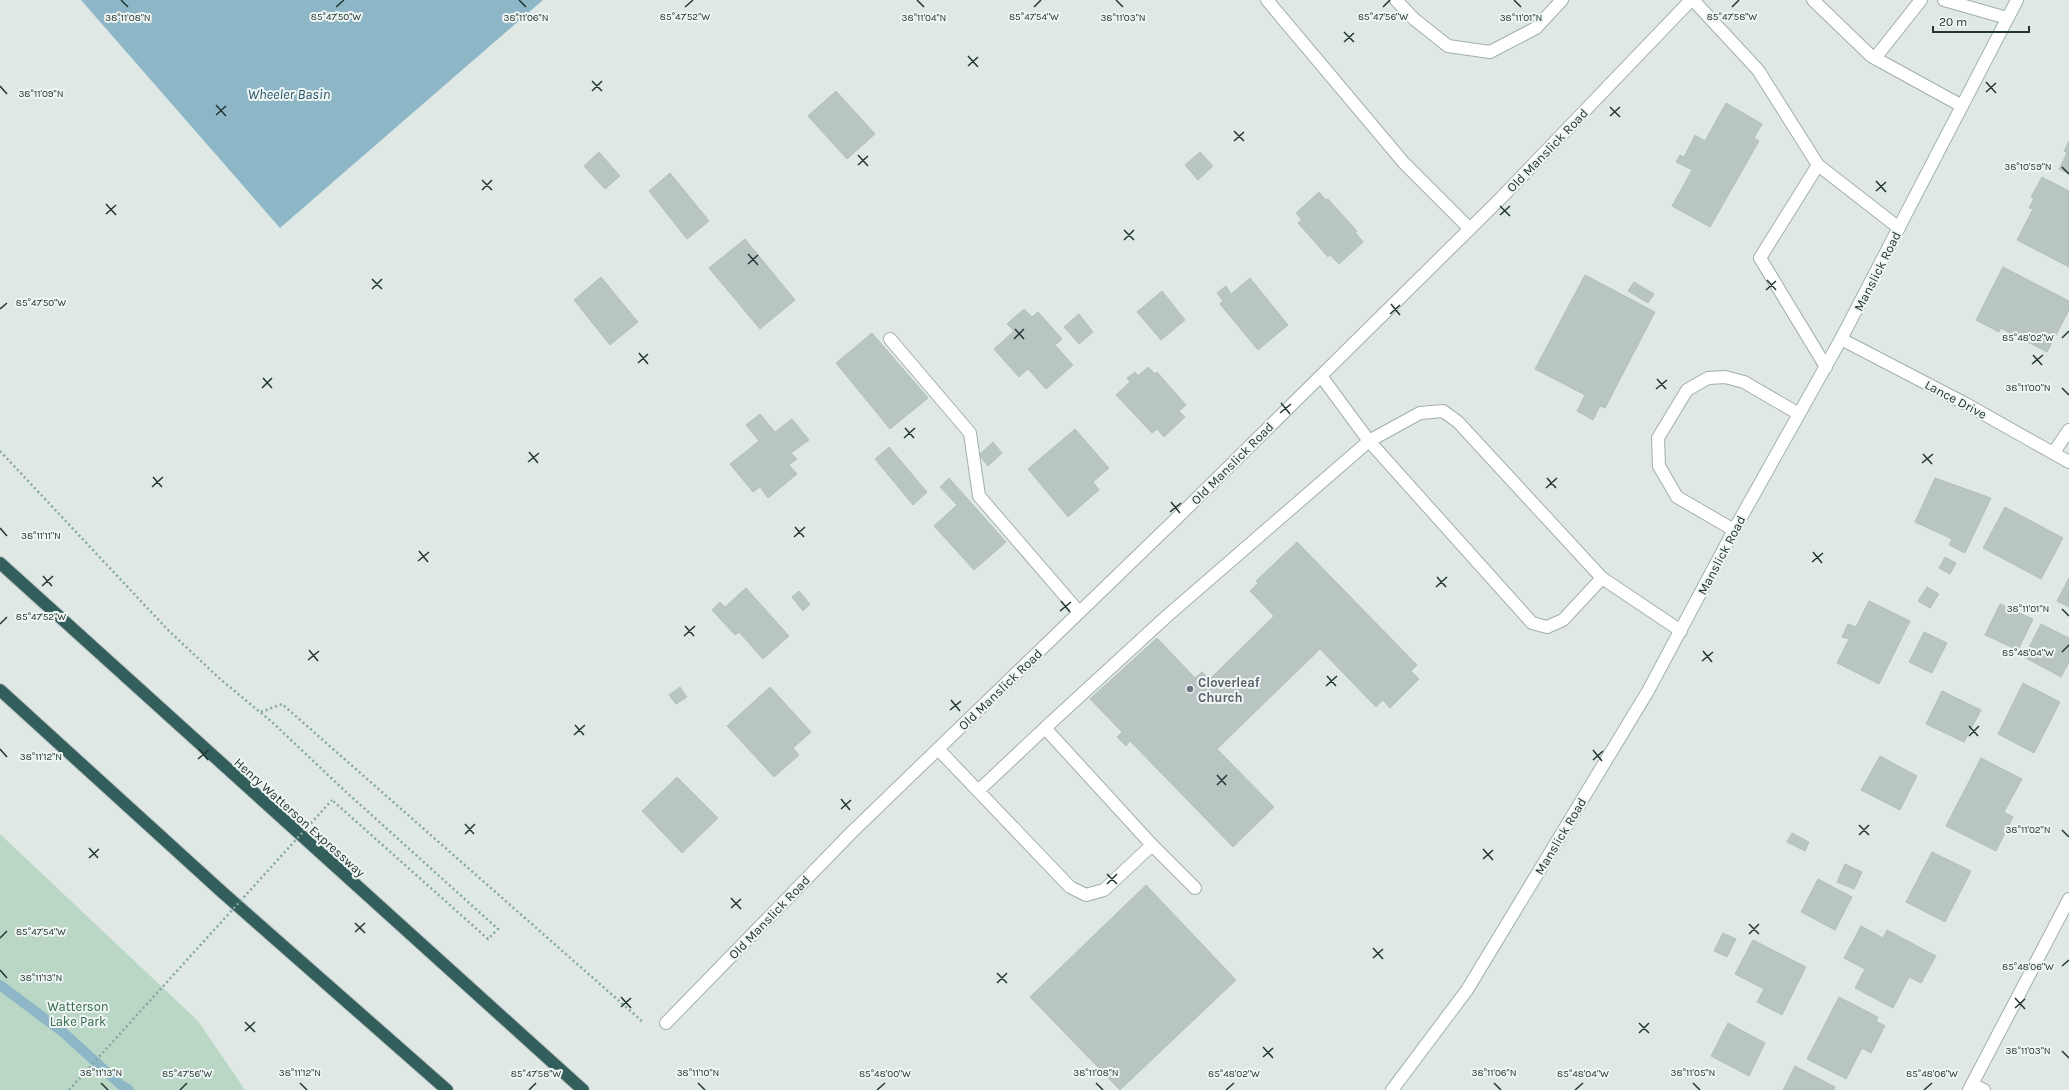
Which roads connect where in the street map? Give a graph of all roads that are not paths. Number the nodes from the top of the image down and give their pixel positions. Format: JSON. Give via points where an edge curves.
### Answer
{"nodes":[{"id":1,"x":1266,"y":0,"type":"edge"},
{"id":2,"x":1396,"y":0,"type":"edge"},
{"id":3,"x":1562,"y":0,"type":"edge"},
{"id":4,"x":1692,"y":0,"type":"edge"},
{"id":5,"x":1813,"y":0,"type":"edge"},
{"id":6,"x":1921,"y":0,"type":"edge"},
{"id":7,"x":1944,"y":0,"type":"edge"},
{"id":8,"x":2017,"y":0,"type":"edge"},
{"id":9,"x":2007,"y":18,"type":"junction"},
{"id":10,"x":1875,"y":58,"type":"junction"},
{"id":11,"x":1962,"y":106,"type":"junction"},
{"id":12,"x":1818,"y":165,"type":"junction"},
{"id":13,"x":1899,"y":228,"type":"junction"},
{"id":14,"x":1470,"y":229,"type":"junction"},
{"id":15,"x":1841,"y":339,"type":"junction"},
{"id":16,"x":890,"y":340,"type":"dead end"},
{"id":17,"x":1826,"y":367,"type":"junction"},
{"id":18,"x":1321,"y":376,"type":"junction"},
{"id":19,"x":1799,"y":414,"type":"junction"},
{"id":20,"x":2069,"y":430,"type":"edge"},
{"id":21,"x":1369,"y":441,"type":"junction"},
{"id":22,"x":2054,"y":452,"type":"junction"},
{"id":23,"x":2069,"y":462,"type":"edge"},
{"id":24,"x":1734,"y":530,"type":"junction"},
{"id":25,"x":0,"y":563,"type":"edge"},
{"id":26,"x":1602,"y":578,"type":"junction"},
{"id":27,"x":1079,"y":612,"type":"junction"},
{"id":28,"x":1681,"y":630,"type":"junction"},
{"id":29,"x":0,"y":690,"type":"edge"},
{"id":30,"x":1045,"y":728,"type":"junction"},
{"id":31,"x":938,"y":749,"type":"junction"},
{"id":32,"x":978,"y":791,"type":"junction"},
{"id":33,"x":1152,"y":845,"type":"junction"},
{"id":34,"x":1196,"y":888,"type":"dead end"},
{"id":35,"x":2069,"y":899,"type":"edge"},
{"id":36,"x":666,"y":1023,"type":"road end"},
{"id":37,"x":1971,"y":1087,"type":"edge"},
{"id":38,"x":447,"y":1090,"type":"edge"},
{"id":39,"x":583,"y":1090,"type":"edge"},
{"id":40,"x":1392,"y":1090,"type":"edge"},
{"id":41,"x":1984,"y":1090,"type":"edge"}],
"edges":[{"from":1,"to":14,"type":"street","via":[[1404,163]]},
{"from":2,"to":3,"type":"street","via":[[1414,19],[1448,46],[1490,52],[1536,28]]},
{"from":4,"to":12,"type":"street","via":[[1758,70]]},
{"from":4,"to":14,"type":"street","name":"Old Manslick Road"},
{"from":5,"to":10,"type":"street"},
{"from":6,"to":10,"type":"street"},
{"from":7,"to":9,"type":"street"},
{"from":8,"to":9,"type":"street","name":"Manslick Road"},
{"from":9,"to":11,"type":"street","name":"Manslick Road"},
{"from":10,"to":11,"type":"street"},
{"from":11,"to":13,"type":"street","name":"Manslick Road"},
{"from":12,"to":13,"type":"street"},
{"from":12,"to":17,"type":"street","via":[[1760,258]]},
{"from":13,"to":15,"type":"street","name":"Manslick Road"},
{"from":14,"to":18,"type":"street","name":"Old Manslick Road"},
{"from":15,"to":17,"type":"street","name":"Manslick Road"},
{"from":15,"to":22,"type":"street","name":"Lance Drive"},
{"from":16,"to":27,"type":"street","via":[[970,433],[979,496]]},
{"from":17,"to":19,"type":"street","name":"Manslick Road"},
{"from":18,"to":21,"type":"street"},
{"from":18,"to":27,"type":"street","name":"Old Manslick Road"},
{"from":19,"to":24,"type":"street","name":"Manslick Road"},
{"from":19,"to":24,"type":"street","via":[[1744,382],[1725,377],[1708,378],[1687,390],[1658,438],[1659,466],[1677,497]]},
{"from":20,"to":22,"type":"street"},
{"from":21,"to":26,"type":"street","via":[[1420,413],[1442,411],[1458,422]]},
{"from":21,"to":26,"type":"street","via":[[1532,623],[1547,627],[1563,620]]},
{"from":21,"to":30,"type":"street","via":[[1167,616]]},
{"from":22,"to":23,"type":"street","name":"Lance Drive"},
{"from":24,"to":28,"type":"street","name":"Manslick Road"},
{"from":25,"to":39,"type":"highway","name":"Henry Watterson Expressway"},
{"from":26,"to":28,"type":"street"},
{"from":27,"to":31,"type":"street","name":"Old Manslick Road"},
{"from":28,"to":40,"type":"street","name":"Manslick Road","via":[[1641,702],[1467,990]]},
{"from":29,"to":38,"type":"highway","via":[[222,892]]},
{"from":30,"to":32,"type":"street"},
{"from":30,"to":33,"type":"street"},
{"from":31,"to":32,"type":"street"},
{"from":31,"to":36,"type":"street","name":"Old Manslick Road","via":[[852,832]]},
{"from":32,"to":33,"type":"street","via":[[1070,887],[1086,895],[1104,890]]},
{"from":33,"to":34,"type":"street"},
{"from":35,"to":37,"type":"street"},
{"from":37,"to":41,"type":"street"}]}
